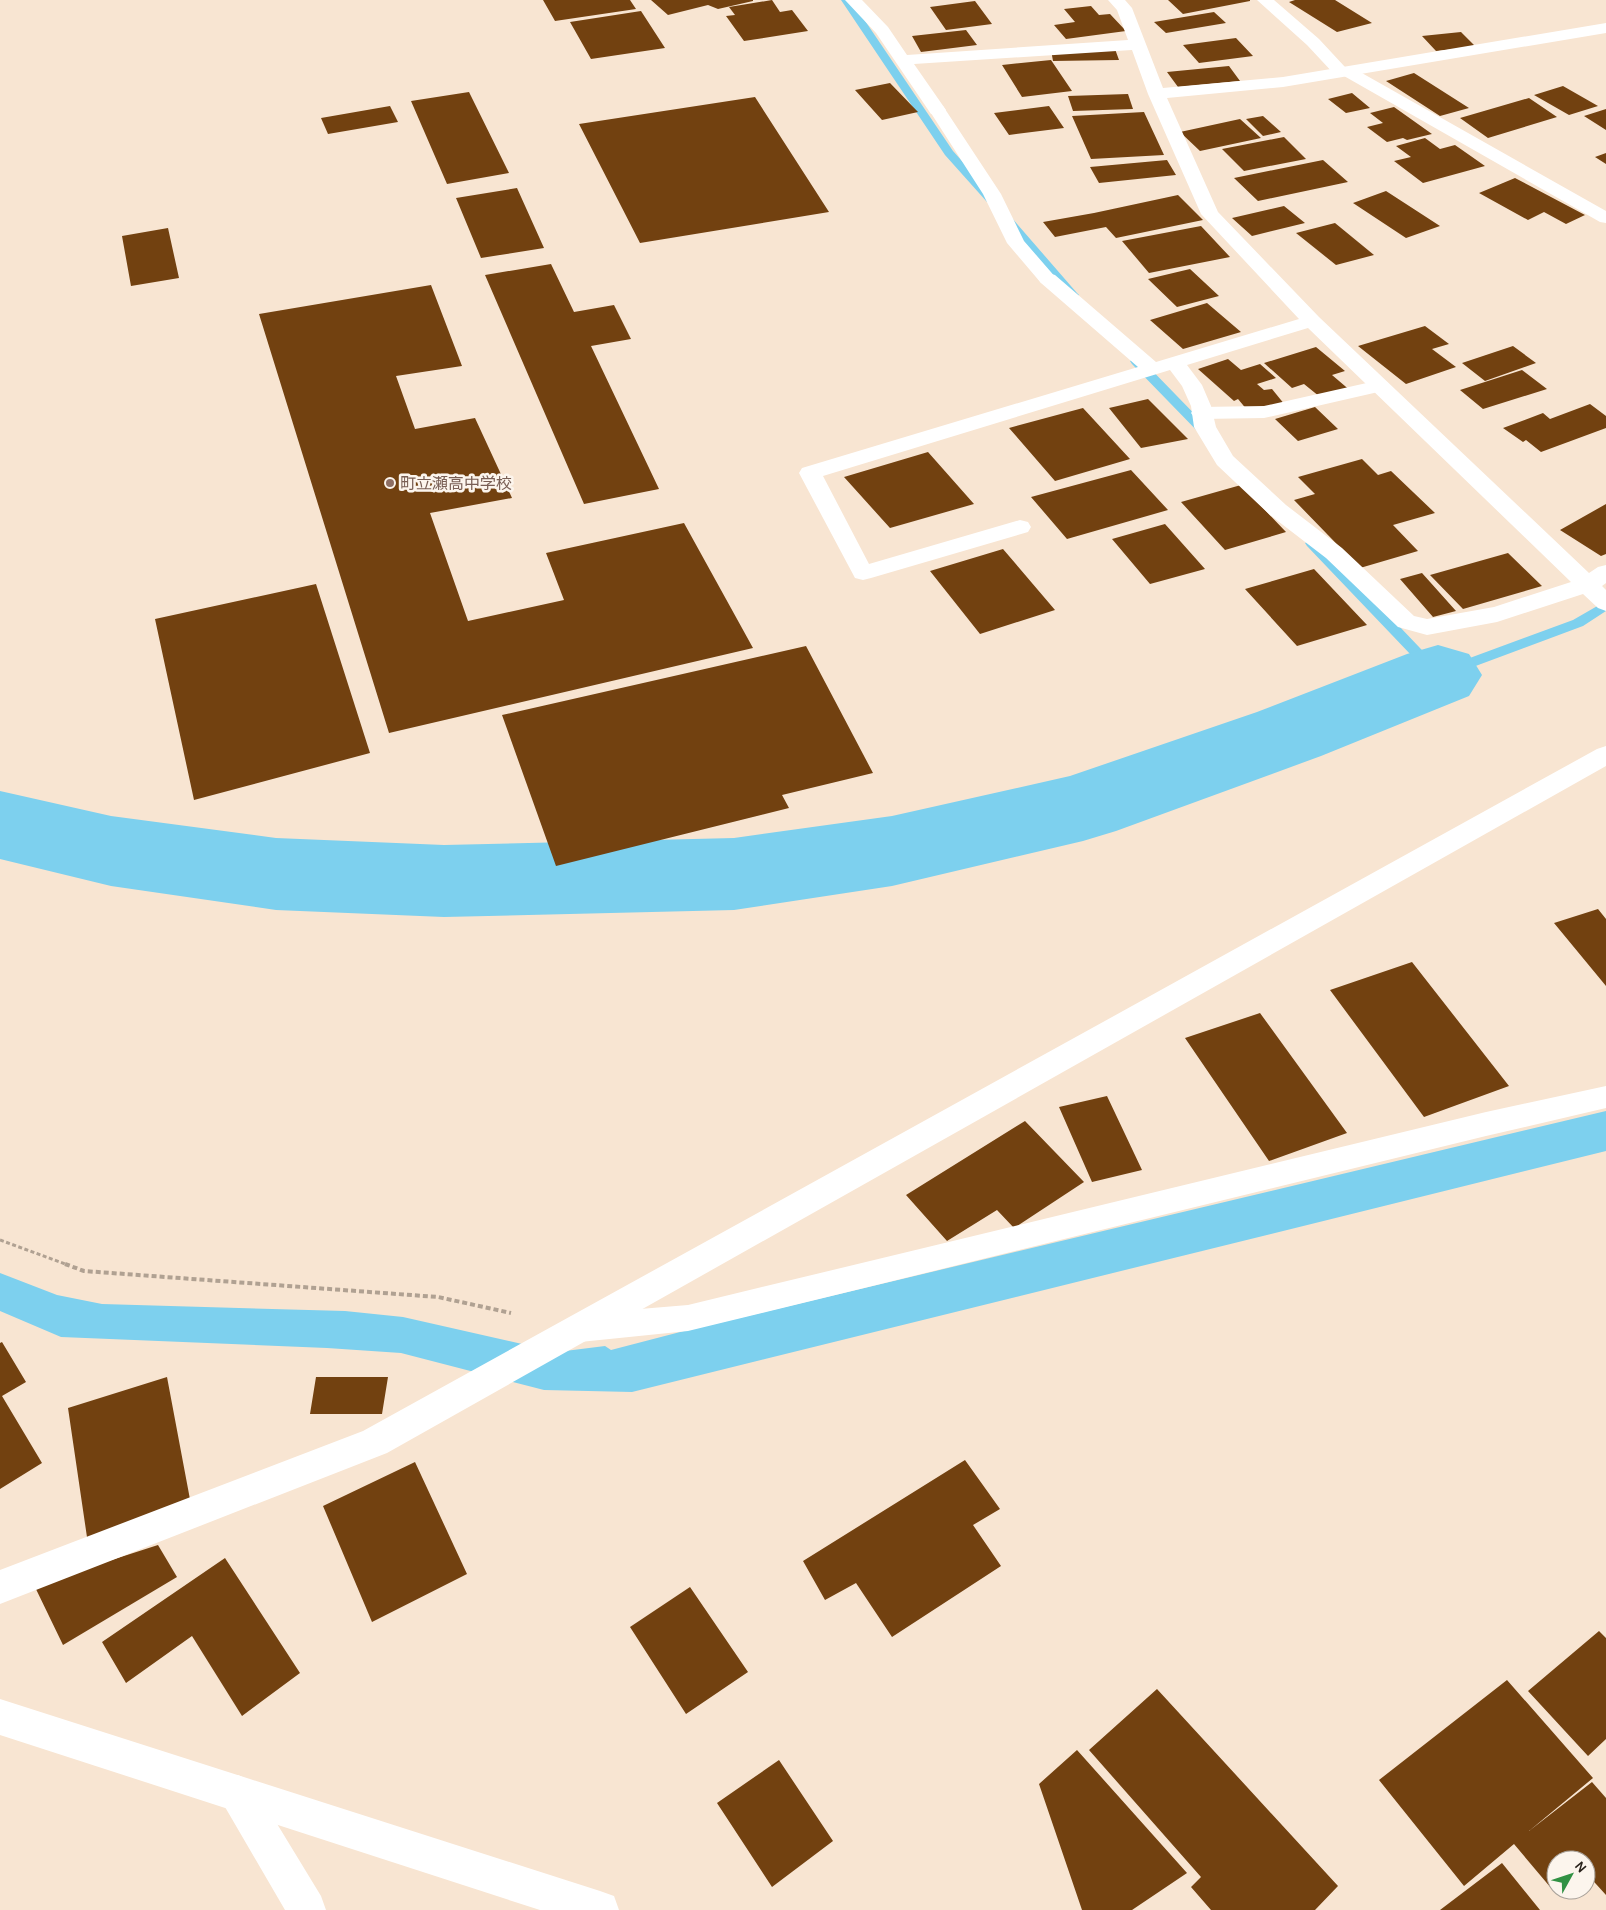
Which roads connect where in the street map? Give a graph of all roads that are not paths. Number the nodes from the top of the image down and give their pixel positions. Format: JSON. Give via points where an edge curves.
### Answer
{"nodes":[{"id":1,"x":853,"y":0,"type":"edge"},
{"id":2,"x":1116,"y":0,"type":"edge"},
{"id":3,"x":1266,"y":0,"type":"edge"},
{"id":4,"x":1606,"y":28,"type":"edge"},
{"id":5,"x":1138,"y":46,"type":"junction"},
{"id":6,"x":903,"y":60,"type":"junction"},
{"id":7,"x":1344,"y":72,"type":"junction"},
{"id":8,"x":1157,"y":94,"type":"junction"},
{"id":9,"x":937,"y":110,"type":"joint"},
{"id":10,"x":1606,"y":218,"type":"edge"},
{"id":11,"x":1048,"y":278,"type":"joint"},
{"id":12,"x":1312,"y":321,"type":"junction"},
{"id":13,"x":1164,"y":367,"type":"junction"},
{"id":14,"x":1380,"y":386,"type":"junction"},
{"id":15,"x":1202,"y":413,"type":"junction"},
{"id":16,"x":1020,"y":527,"type":"dead end"},
{"id":17,"x":1597,"y":578,"type":"edge"},
{"id":18,"x":1606,"y":603,"type":"edge"},
{"id":19,"x":1606,"y":755,"type":"edge"},
{"id":20,"x":1606,"y":1097,"type":"edge"},
{"id":21,"x":580,"y":1328,"type":"junction"},
{"id":22,"x":0,"y":1587,"type":"edge"},
{"id":23,"x":0,"y":1717,"type":"edge"},
{"id":24,"x":238,"y":1794,"type":"junction"},
{"id":25,"x":307,"y":1910,"type":"edge"},
{"id":26,"x":600,"y":1910,"type":"edge"}],
"edges":[{"from":1,"to":6,"type":"street","via":[[882,30]]},
{"from":2,"to":5,"type":"street","via":[[1124,8]]},
{"from":3,"to":7,"type":"lane"},
{"from":4,"to":7,"type":"street"},
{"from":5,"to":6,"type":"street"},
{"from":5,"to":8,"type":"street"},
{"from":6,"to":9,"type":"street"},
{"from":7,"to":8,"type":"street","via":[[1283,82]]},
{"from":7,"to":10,"type":"lane"},
{"from":8,"to":12,"type":"street","via":[[1210,214]]},
{"from":9,"to":11,"type":"lane","via":[[992,194],[1016,243]]},
{"from":11,"to":13,"type":"street"},
{"from":12,"to":13,"type":"street"},
{"from":12,"to":14,"type":"street"},
{"from":13,"to":15,"type":"street","via":[[1192,385]]},
{"from":13,"to":16,"type":"street","via":[[810,473],[863,573]]},
{"from":14,"to":15,"type":"lane","via":[[1264,412]]},
{"from":14,"to":17,"type":"street"},
{"from":15,"to":17,"type":"street","via":[[1205,427],[1225,460],[1278,510],[1334,553],[1406,622],[1427,627],[1497,614]]},
{"from":17,"to":18,"type":"street"},
{"from":19,"to":21,"type":"street"},
{"from":20,"to":21,"type":"lane","via":[[688,1318]]},
{"from":21,"to":22,"type":"street","via":[[376,1442]]},
{"from":23,"to":24,"type":"street"},
{"from":24,"to":25,"type":"street"},
{"from":24,"to":26,"type":"street"}]}
